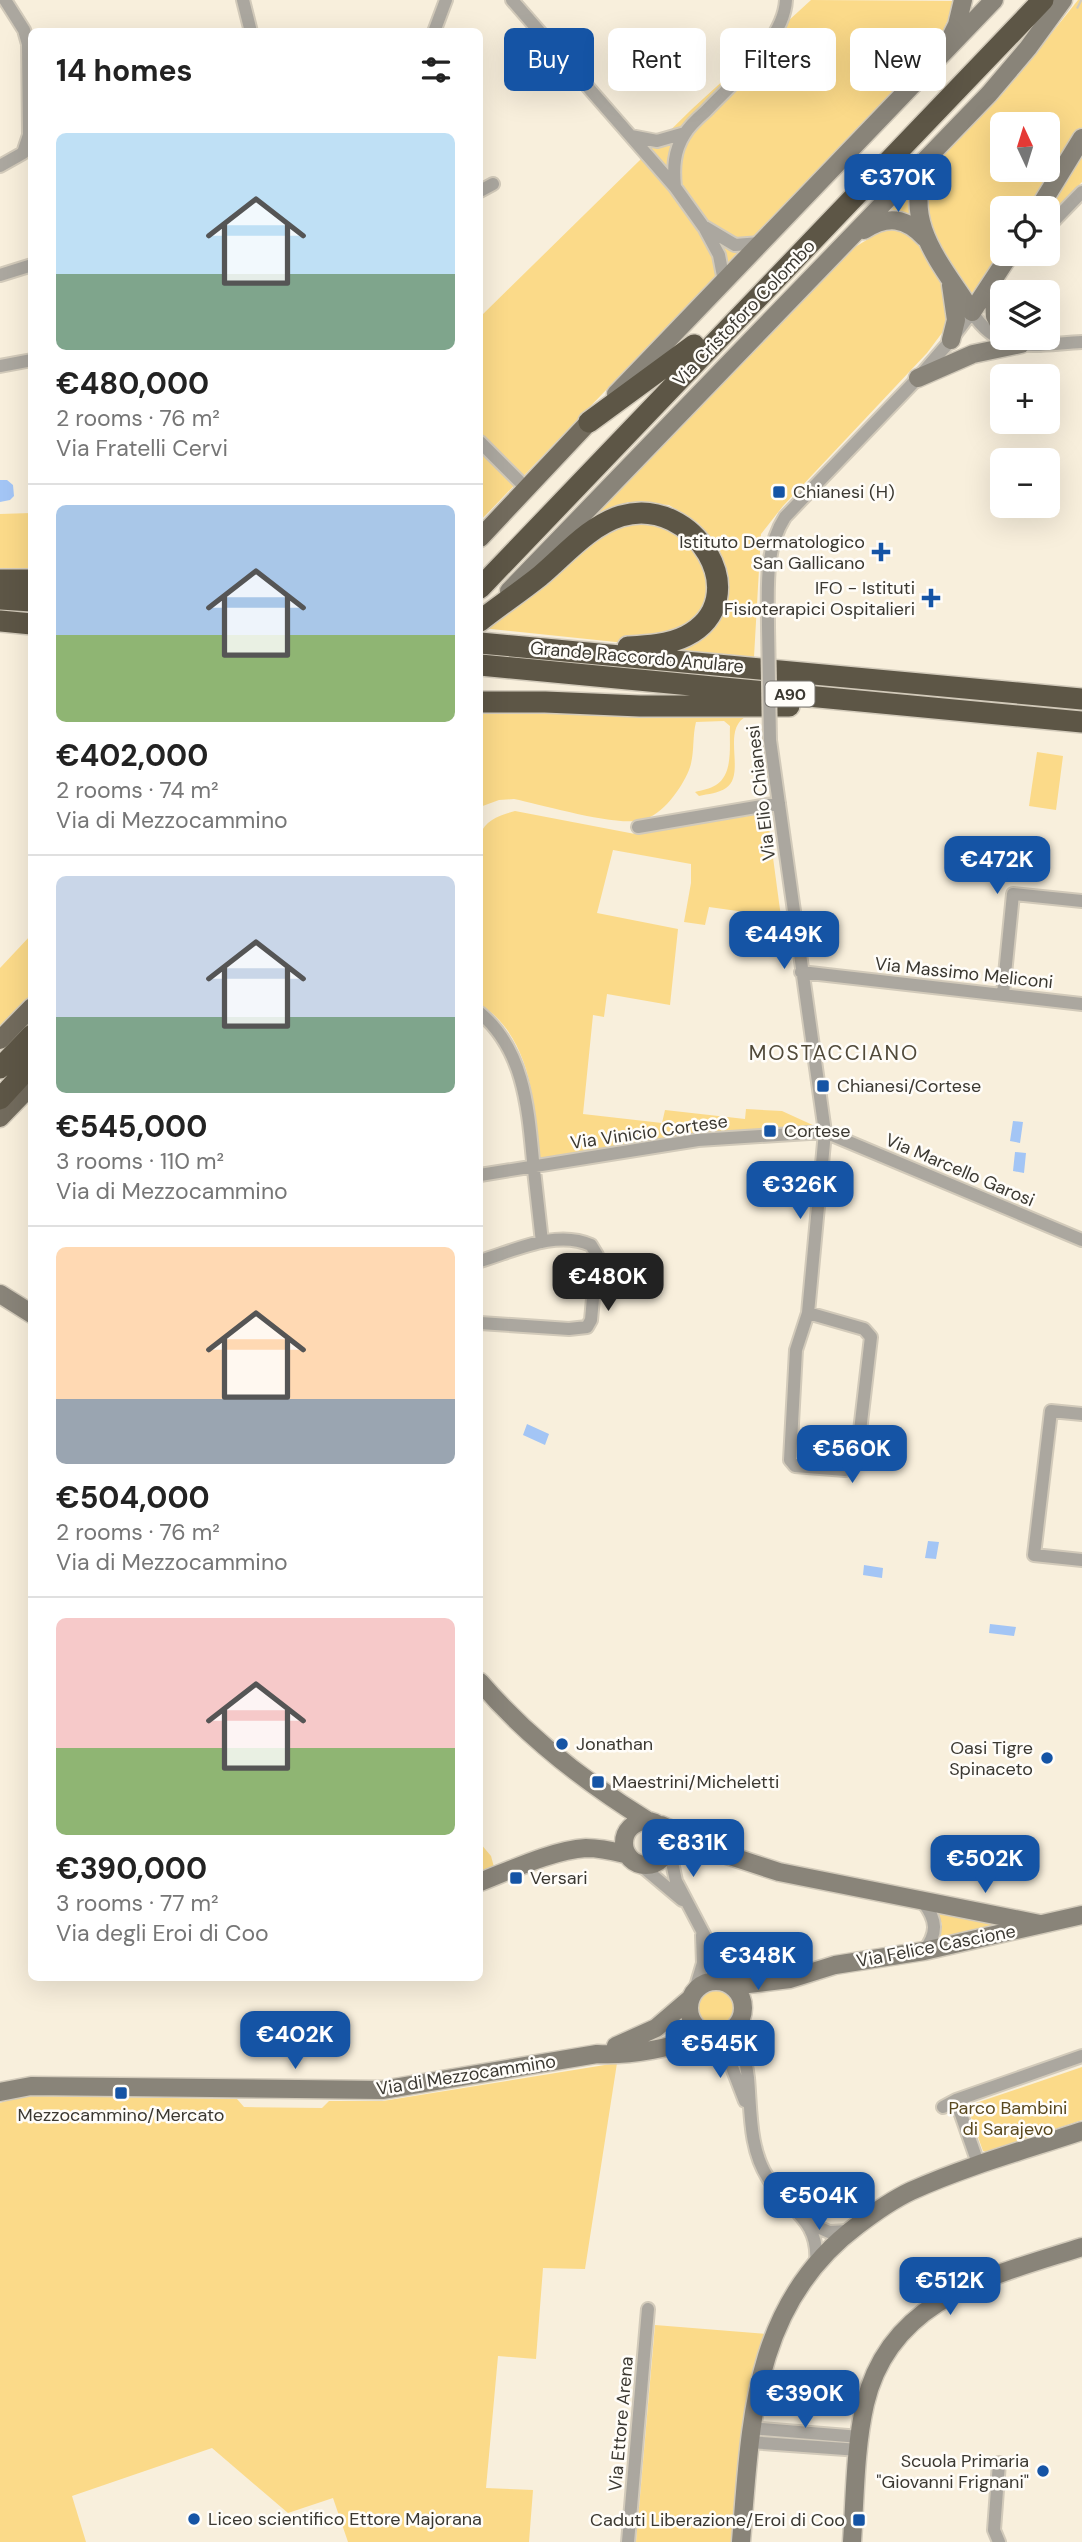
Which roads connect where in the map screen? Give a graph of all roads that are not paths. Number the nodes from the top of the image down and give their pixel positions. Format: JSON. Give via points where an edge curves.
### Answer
{"nodes":[{"id":1,"x":5,"y":0,"type":"edge"},
{"id":2,"x":243,"y":0,"type":"edge"},
{"id":3,"x":446,"y":0,"type":"edge"},
{"id":4,"x":512,"y":0,"type":"edge"},
{"id":5,"x":786,"y":0,"type":"edge"},
{"id":6,"x":963,"y":0,"type":"edge"},
{"id":7,"x":994,"y":0,"type":"edge"},
{"id":8,"x":1024,"y":0,"type":"edge"},
{"id":9,"x":1043,"y":0,"type":"edge"},
{"id":10,"x":1063,"y":0,"type":"edge"},
{"id":11,"x":250,"y":28,"type":"edge"},
{"id":12,"x":436,"y":28,"type":"edge"},
{"id":13,"x":28,"y":44,"type":"edge"},
{"id":14,"x":946,"y":45,"type":"edge"},
{"id":15,"x":946,"y":49,"type":"edge"},
{"id":16,"x":906,"y":91,"type":"edge"},
{"id":17,"x":685,"y":133,"type":"junction"},
{"id":18,"x":631,"y":135,"type":"junction"},
{"id":19,"x":28,"y":138,"type":"edge"},
{"id":20,"x":1082,"y":138,"type":"edge"},
{"id":21,"x":934,"y":151,"type":"junction"},
{"id":22,"x":0,"y":166,"type":"edge"},
{"id":23,"x":493,"y":184,"type":"dead end"},
{"id":24,"x":675,"y":187,"type":"junction"},
{"id":25,"x":483,"y":189,"type":"edge"},
{"id":26,"x":1082,"y":192,"type":"edge"},
{"id":27,"x":1046,"y":196,"type":"edge"},
{"id":28,"x":1060,"y":215,"type":"edge"},
{"id":29,"x":704,"y":226,"type":"junction"},
{"id":30,"x":927,"y":241,"type":"junction"},
{"id":31,"x":760,"y":243,"type":"junction"},
{"id":32,"x":835,"y":251,"type":"junction"},
{"id":33,"x":28,"y":266,"type":"edge"},
{"id":34,"x":1002,"y":266,"type":"edge"},
{"id":35,"x":0,"y":275,"type":"edge"},
{"id":36,"x":950,"y":278,"type":"junction"},
{"id":37,"x":993,"y":280,"type":"edge"},
{"id":38,"x":724,"y":281,"type":"junction"},
{"id":39,"x":990,"y":281,"type":"edge"},
{"id":40,"x":990,"y":285,"type":"edge"},
{"id":41,"x":972,"y":312,"type":"junction"},
{"id":42,"x":990,"y":332,"type":"edge"},
{"id":43,"x":951,"y":340,"type":"junction"},
{"id":44,"x":1060,"y":342,"type":"edge"},
{"id":45,"x":1082,"y":342,"type":"edge"},
{"id":46,"x":694,"y":345,"type":"junction"},
{"id":47,"x":990,"y":349,"type":"edge"},
{"id":48,"x":28,"y":361,"type":"edge"},
{"id":49,"x":0,"y":366,"type":"edge"},
{"id":50,"x":918,"y":377,"type":"junction"},
{"id":51,"x":589,"y":422,"type":"junction"},
{"id":52,"x":483,"y":445,"type":"edge"},
{"id":53,"x":526,"y":488,"type":"junction"},
{"id":54,"x":483,"y":535,"type":"edge"},
{"id":55,"x":483,"y":564,"type":"edge"},
{"id":56,"x":0,"y":580,"type":"edge"},
{"id":57,"x":28,"y":580,"type":"edge"},
{"id":58,"x":483,"y":585,"type":"edge"},
{"id":59,"x":0,"y":598,"type":"edge"},
{"id":60,"x":28,"y":601,"type":"edge"},
{"id":61,"x":483,"y":618,"type":"edge"},
{"id":62,"x":483,"y":619,"type":"edge"},
{"id":63,"x":489,"y":644,"type":"edge"},
{"id":64,"x":551,"y":649,"type":"junction"},
{"id":65,"x":489,"y":666,"type":"edge"},
{"id":66,"x":1082,"y":699,"type":"edge"},
{"id":67,"x":483,"y":702,"type":"edge"},
{"id":68,"x":875,"y":702,"type":"junction"},
{"id":69,"x":1025,"y":716,"type":"junction"},
{"id":70,"x":1082,"y":722,"type":"edge"},
{"id":71,"x":1082,"y":728,"type":"edge"},
{"id":72,"x":779,"y":803,"type":"junction"},
{"id":73,"x":638,"y":827,"type":"dead end"},
{"id":74,"x":1082,"y":901,"type":"edge"},
{"id":75,"x":801,"y":972,"type":"junction"},
{"id":76,"x":1003,"y":994,"type":"junction"},
{"id":77,"x":1082,"y":1004,"type":"edge"},
{"id":78,"x":28,"y":1011,"type":"edge"},
{"id":79,"x":483,"y":1016,"type":"edge"},
{"id":80,"x":28,"y":1039,"type":"edge"},
{"id":81,"x":0,"y":1040,"type":"edge"},
{"id":82,"x":28,"y":1060,"type":"edge"},
{"id":83,"x":28,"y":1063,"type":"edge"},
{"id":84,"x":0,"y":1068,"type":"edge"},
{"id":85,"x":0,"y":1087,"type":"edge"},
{"id":86,"x":28,"y":1089,"type":"edge"},
{"id":87,"x":0,"y":1099,"type":"edge"},
{"id":88,"x":28,"y":1104,"type":"edge"},
{"id":89,"x":0,"y":1118,"type":"edge"},
{"id":90,"x":0,"y":1132,"type":"edge"},
{"id":91,"x":825,"y":1132,"type":"junction"},
{"id":92,"x":534,"y":1167,"type":"junction"},
{"id":93,"x":483,"y":1175,"type":"edge"},
{"id":94,"x":1082,"y":1240,"type":"edge"},
{"id":95,"x":542,"y":1242,"type":"junction"},
{"id":96,"x":483,"y":1260,"type":"edge"},
{"id":97,"x":4,"y":1298,"type":"edge"},
{"id":98,"x":28,"y":1312,"type":"edge"},
{"id":99,"x":808,"y":1313,"type":"junction"},
{"id":100,"x":483,"y":1323,"type":"edge"},
{"id":101,"x":1082,"y":1414,"type":"edge"},
{"id":102,"x":1082,"y":1560,"type":"edge"},
{"id":103,"x":483,"y":1685,"type":"edge"},
{"id":104,"x":654,"y":1823,"type":"junction"},
{"id":105,"x":705,"y":1845,"type":"junction"},
{"id":106,"x":668,"y":1855,"type":"junction"},
{"id":107,"x":632,"y":1858,"type":"junction"},
{"id":108,"x":483,"y":1881,"type":"edge"},
{"id":109,"x":923,"y":1902,"type":"junction"},
{"id":110,"x":691,"y":1907,"type":"junction"},
{"id":111,"x":1082,"y":1915,"type":"edge"},
{"id":112,"x":1040,"y":1924,"type":"junction"},
{"id":113,"x":700,"y":1928,"type":"junction"},
{"id":114,"x":924,"y":1951,"type":"junction"},
{"id":115,"x":790,"y":1979,"type":"junction"},
{"id":116,"x":731,"y":1985,"type":"junction"},
{"id":117,"x":693,"y":1996,"type":"junction"},
{"id":118,"x":741,"y":2017,"type":"junction"},
{"id":119,"x":707,"y":2034,"type":"junction"},
{"id":120,"x":597,"y":2054,"type":"junction"},
{"id":121,"x":1082,"y":2056,"type":"edge"},
{"id":122,"x":0,"y":2091,"type":"edge"},
{"id":123,"x":956,"y":2100,"type":"junction"},
{"id":124,"x":943,"y":2107,"type":"dead end"},
{"id":125,"x":751,"y":2118,"type":"junction"},
{"id":126,"x":1082,"y":2131,"type":"edge"},
{"id":127,"x":979,"y":2166,"type":"junction"},
{"id":128,"x":807,"y":2222,"type":"junction"},
{"id":129,"x":849,"y":2231,"type":"junction"},
{"id":130,"x":1082,"y":2247,"type":"edge"},
{"id":131,"x":816,"y":2263,"type":"junction"},
{"id":132,"x":648,"y":2309,"type":"dead end"},
{"id":133,"x":750,"y":2435,"type":"junction"},
{"id":134,"x":860,"y":2444,"type":"junction"},
{"id":135,"x":999,"y":2463,"type":"dead end"},
{"id":136,"x":628,"y":2542,"type":"edge"},
{"id":137,"x":741,"y":2542,"type":"edge"},
{"id":138,"x":852,"y":2542,"type":"edge"},
{"id":139,"x":999,"y":2542,"type":"edge"}],
"edges":[{"from":1,"to":13,"type":"street"},
{"from":2,"to":11,"type":"street"},
{"from":3,"to":12,"type":"street"},
{"from":4,"to":18,"type":"street"},
{"from":5,"to":17,"type":"street","via":[[774,35]]},
{"from":6,"to":14,"type":"street"},
{"from":7,"to":15,"type":"street","name":"Via Cristoforo Colombo"},
{"from":8,"to":46,"type":"highway","name":"Via Cristoforo Colombo"},
{"from":9,"to":58,"type":"highway","name":"Via Cristoforo Colombo"},
{"from":10,"to":21,"type":"street","name":"Via Cristoforo Colombo","via":[[1007,74]]},
{"from":16,"to":31,"type":"street","name":"Via Cristoforo Colombo"},
{"from":17,"to":18,"type":"street","via":[[657,141]]},
{"from":17,"to":24,"type":"street","via":[[674,161]]},
{"from":18,"to":24,"type":"street"},
{"from":19,"to":22,"type":"street","via":[[23,153]]},
{"from":20,"to":27,"type":"street"},
{"from":21,"to":30,"type":"street","via":[[917,191]]},
{"from":21,"to":32,"type":"street","name":"Via Cristoforo Colombo"},
{"from":23,"to":25,"type":"street"},
{"from":24,"to":29,"type":"street"},
{"from":26,"to":28,"type":"street"},
{"from":29,"to":31,"type":"street","via":[[735,245]]},
{"from":29,"to":38,"type":"street","via":[[719,255]]},
{"from":30,"to":32,"type":"street","via":[[910,224],[888,219]]},
{"from":30,"to":36,"type":"street"},
{"from":31,"to":38,"type":"street","name":"Via Cristoforo Colombo"},
{"from":32,"to":61,"type":"street","name":"Via Cristoforo Colombo"},
{"from":33,"to":35,"type":"street"},
{"from":34,"to":37,"type":"street"},
{"from":36,"to":39,"type":"street","via":[[967,285]]},
{"from":36,"to":41,"type":"street"},
{"from":36,"to":43,"type":"street","via":[[956,313]]},
{"from":38,"to":51,"type":"street","name":"Via Cristoforo Colombo"},
{"from":40,"to":41,"type":"street"},
{"from":41,"to":42,"type":"street"},
{"from":41,"to":43,"type":"street","name":"Via Elio Chianesi"},
{"from":43,"to":50,"type":"street","name":"Via Elio Chianesi"},
{"from":44,"to":45,"type":"street"},
{"from":46,"to":51,"type":"highway"},
{"from":46,"to":55,"type":"highway","name":"Via Cristoforo Colombo"},
{"from":47,"to":50,"type":"street"},
{"from":48,"to":49,"type":"street"},
{"from":50,"to":72,"type":"street","name":"Via Elio Chianesi","bridge":true,"via":[[818,480],[775,534],[768,627],[770,740]]},
{"from":51,"to":53,"type":"main road","name":"Via Cristoforo Colombo"},
{"from":52,"to":53,"type":"street"},
{"from":53,"to":54,"type":"main road","name":"Via Cristoforo Colombo"},
{"from":56,"to":57,"type":"highway"},
{"from":59,"to":60,"type":"highway"},
{"from":62,"to":64,"type":"highway","via":[[569,549],[621,516],[650,513],[669,518],[685,526],[706,549],[717,590],[708,615],[694,631],[660,644]]},
{"from":63,"to":64,"type":"highway","name":"Grande Raccordo Anulare","number":"A90"},
{"from":64,"to":66,"type":"highway","name":"Grande Raccordo Anulare","number":"A90"},
{"from":65,"to":68,"type":"highway","name":"Grande Raccordo Anulare","number":"A90"},
{"from":67,"to":68,"type":"highway","via":[[677,707]]},
{"from":68,"to":69,"type":"highway","name":"Grande Raccordo Anulare","number":"A90"},
{"from":69,"to":70,"type":"highway","name":"Grande Raccordo Anulare","number":"A90"},
{"from":69,"to":71,"type":"highway"},
{"from":72,"to":73,"type":"street"},
{"from":72,"to":75,"type":"street","name":"Via Elio Chianesi"},
{"from":74,"to":76,"type":"street","via":[[1013,894]]},
{"from":75,"to":76,"type":"street","name":"Via Massimo Meliconi"},
{"from":75,"to":91,"type":"street","name":"Via Elio Chianesi"},
{"from":76,"to":77,"type":"street","name":"Via Massimo Meliconi"},
{"from":78,"to":81,"type":"main road"},
{"from":79,"to":92,"type":"street","via":[[519,1072]]},
{"from":80,"to":84,"type":"highway"},
{"from":82,"to":85,"type":"highway"},
{"from":83,"to":87,"type":"highway"},
{"from":86,"to":89,"type":"main road"},
{"from":88,"to":90,"type":"main road"},
{"from":91,"to":92,"type":"street","name":"Via Vinicio Cortese","via":[[698,1140]]},
{"from":91,"to":94,"type":"street","name":"Via Marcello Garosi"},
{"from":91,"to":99,"type":"street","name":"Via Elio Chianesi"},
{"from":92,"to":93,"type":"street","name":"Via Vinicio Cortese"},
{"from":92,"to":95,"type":"street"},
{"from":95,"to":96,"type":"street"},
{"from":95,"to":100,"type":"street","via":[[570,1238],[595,1249],[588,1325],[578,1329]]},
{"from":97,"to":98,"type":"street"},
{"from":99,"to":99,"type":"street","name":"Via Elio Chianesi","via":[[796,1350],[790,1462],[845,1470],[858,1448],[871,1337],[864,1329]]},
{"from":101,"to":102,"type":"street","via":[[1051,1411],[1034,1555]]},
{"from":103,"to":104,"type":"street","via":[[545,1748]]},
{"from":104,"to":105,"type":"street"},
{"from":104,"to":106,"type":"street","via":[[668,1835]]},
{"from":104,"to":107,"type":"street","via":[[637,1823],[628,1830],[624,1841]]},
{"from":105,"to":106,"type":"street"},
{"from":105,"to":109,"type":"street","via":[[779,1872]]},
{"from":106,"to":107,"type":"street","via":[[649,1865]]},
{"from":106,"to":110,"type":"street"},
{"from":107,"to":108,"type":"street","via":[[598,1849],[573,1850]]},
{"from":107,"to":110,"type":"street"},
{"from":109,"to":112,"type":"street"},
{"from":109,"to":114,"type":"street","via":[[935,1925]]},
{"from":110,"to":113,"type":"street"},
{"from":111,"to":112,"type":"street","name":"Via Felice Cascione"},
{"from":112,"to":114,"type":"street","name":"Via Felice Cascione"},
{"from":113,"to":116,"type":"street"},
{"from":113,"to":117,"type":"street","via":[[703,1963]]},
{"from":114,"to":115,"type":"street","name":"Via Felice Cascione","via":[[835,1965]]},
{"from":115,"to":116,"type":"street","name":"Via Felice Cascione"},
{"from":115,"to":118,"type":"street","name":"Via Felice Cascione","via":[[756,1997]]},
{"from":116,"to":117,"type":"street","via":[[713,1982]]},
{"from":116,"to":118,"type":"street","via":[[741,2000]]},
{"from":117,"to":119,"type":"street","via":[[691,2018]]},
{"from":117,"to":120,"type":"street","name":"Via di Mezzocammino","via":[[656,2028]]},
{"from":118,"to":119,"type":"street","via":[[727,2032]]},
{"from":118,"to":125,"type":"street"},
{"from":119,"to":120,"type":"street","name":"Via di Mezzocammino","via":[[678,2044]]},
{"from":119,"to":125,"type":"street","via":[[731,2062]]},
{"from":120,"to":122,"type":"street","name":"Via di Mezzocammino","via":[[382,2090],[31,2086]]},
{"from":121,"to":123,"type":"street"},
{"from":123,"to":124,"type":"street"},
{"from":123,"to":127,"type":"street"},
{"from":125,"to":128,"type":"street","via":[[766,2175]]},
{"from":126,"to":127,"type":"street"},
{"from":127,"to":129,"type":"street","via":[[903,2195]]},
{"from":128,"to":129,"type":"street","via":[[834,2232]]},
{"from":128,"to":131,"type":"street","via":[[816,2240]]},
{"from":129,"to":131,"type":"street"},
{"from":130,"to":134,"type":"street","via":[[968,2286],[922,2314],[896,2340],[878,2370],[865,2402]]},
{"from":131,"to":133,"type":"street","via":[[789,2301],[770,2343],[756,2390]]},
{"from":132,"to":136,"type":"street","name":"Via Ettore Arena"},
{"from":133,"to":134,"type":"street"},
{"from":133,"to":137,"type":"street"},
{"from":134,"to":138,"type":"street"},
{"from":135,"to":139,"type":"street","via":[[994,2530]]}]}
